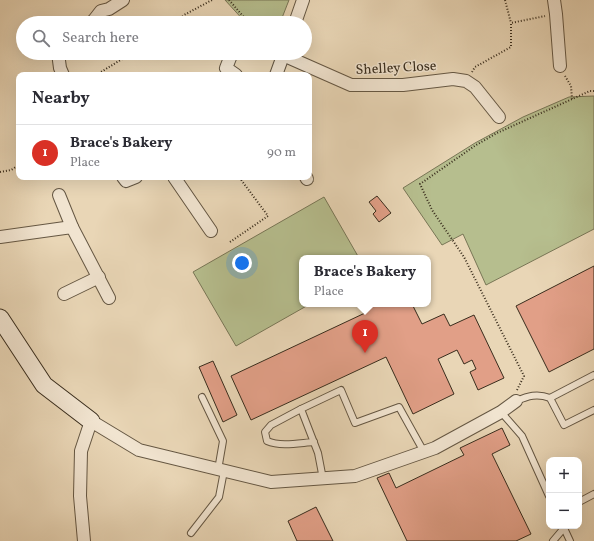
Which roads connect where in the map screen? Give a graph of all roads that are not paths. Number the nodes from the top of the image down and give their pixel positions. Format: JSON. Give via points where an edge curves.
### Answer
{"nodes":[{"id":1,"x":123,"y":0,"type":"edge"},
{"id":2,"x":303,"y":0,"type":"edge"},
{"id":3,"x":554,"y":0,"type":"edge"},
{"id":4,"x":102,"y":6,"type":"edge"},
{"id":5,"x":96,"y":16,"type":"edge"},
{"id":6,"x":297,"y":16,"type":"edge"},
{"id":7,"x":59,"y":60,"type":"edge"},
{"id":8,"x":229,"y":60,"type":"edge"},
{"id":9,"x":282,"y":60,"type":"edge"},
{"id":10,"x":297,"y":60,"type":"edge"},
{"id":11,"x":560,"y":66,"type":"road end"},
{"id":12,"x":62,"y":72,"type":"edge"},
{"id":13,"x":232,"y":72,"type":"edge"},
{"id":14,"x":277,"y":72,"type":"edge"},
{"id":15,"x":499,"y":117,"type":"dead end"},
{"id":16,"x":176,"y":180,"type":"edge"},
{"id":17,"x":60,"y":195,"type":"dead end"},
{"id":18,"x":72,"y":227,"type":"junction"},
{"id":19,"x":211,"y":231,"type":"dead end"},
{"id":20,"x":0,"y":237,"type":"edge"},
{"id":21,"x":99,"y":277,"type":"junction"},
{"id":22,"x":64,"y":294,"type":"dead end"},
{"id":23,"x":109,"y":298,"type":"dead end"},
{"id":24,"x":0,"y":318,"type":"edge"},
{"id":25,"x":594,"y":375,"type":"edge"},
{"id":26,"x":202,"y":397,"type":"dead end"},
{"id":27,"x":550,"y":398,"type":"junction"},
{"id":28,"x":516,"y":401,"type":"joint"},
{"id":29,"x":301,"y":409,"type":"junction"},
{"id":30,"x":594,"y":410,"type":"edge"},
{"id":31,"x":501,"y":412,"type":"junction"},
{"id":32,"x":91,"y":421,"type":"junction"},
{"id":33,"x":314,"y":442,"type":"junction"},
{"id":34,"x":424,"y":452,"type":"junction"},
{"id":35,"x":221,"y":471,"type":"junction"},
{"id":36,"x":323,"y":479,"type":"junction"},
{"id":37,"x":548,"y":493,"type":"edge"},
{"id":38,"x":594,"y":494,"type":"edge"},
{"id":39,"x":582,"y":500,"type":"edge"},
{"id":40,"x":562,"y":529,"type":"edge"},
{"id":41,"x":564,"y":529,"type":"edge"},
{"id":42,"x":191,"y":533,"type":"dead end"},
{"id":43,"x":84,"y":541,"type":"edge"},
{"id":44,"x":553,"y":541,"type":"edge"},
{"id":45,"x":570,"y":541,"type":"edge"}],
"edges":[{"from":1,"to":4,"type":"street","via":[[109,9]]},
{"from":2,"to":6,"type":"street"},
{"from":3,"to":11,"type":"street"},
{"from":4,"to":5,"type":"street"},
{"from":7,"to":12,"type":"street"},
{"from":8,"to":13,"type":"street","via":[[226,68]]},
{"from":9,"to":14,"type":"street"},
{"from":10,"to":15,"type":"street","name":"Shelley Close","via":[[351,85],[403,85],[453,79],[466,81],[475,87]]},
{"from":16,"to":19,"type":"street"},
{"from":17,"to":18,"type":"street"},
{"from":18,"to":20,"type":"street"},
{"from":18,"to":21,"type":"street"},
{"from":21,"to":22,"type":"street"},
{"from":21,"to":23,"type":"street"},
{"from":24,"to":32,"type":"street","via":[[44,385]]},
{"from":25,"to":27,"type":"lane"},
{"from":26,"to":35,"type":"lane","via":[[223,441]]},
{"from":27,"to":28,"type":"lane","via":[[530,395]]},
{"from":27,"to":30,"type":"lane","via":[[564,425]]},
{"from":28,"to":31,"type":"street"},
{"from":29,"to":33,"type":"lane"},
{"from":29,"to":33,"type":"lane","via":[[271,426],[265,432],[267,441],[273,444]]},
{"from":29,"to":34,"type":"lane","via":[[341,390],[355,422],[400,407]]},
{"from":31,"to":34,"type":"street"},
{"from":31,"to":37,"type":"lane","via":[[522,436]]},
{"from":32,"to":35,"type":"street","via":[[139,450]]},
{"from":32,"to":43,"type":"street","via":[[81,451],[80,496]]},
{"from":33,"to":36,"type":"lane"},
{"from":34,"to":36,"type":"street","via":[[355,476]]},
{"from":35,"to":36,"type":"street","via":[[271,482]]},
{"from":35,"to":42,"type":"lane","via":[[219,497]]},
{"from":38,"to":39,"type":"lane"},
{"from":40,"to":44,"type":"lane"},
{"from":41,"to":45,"type":"lane"}]}
